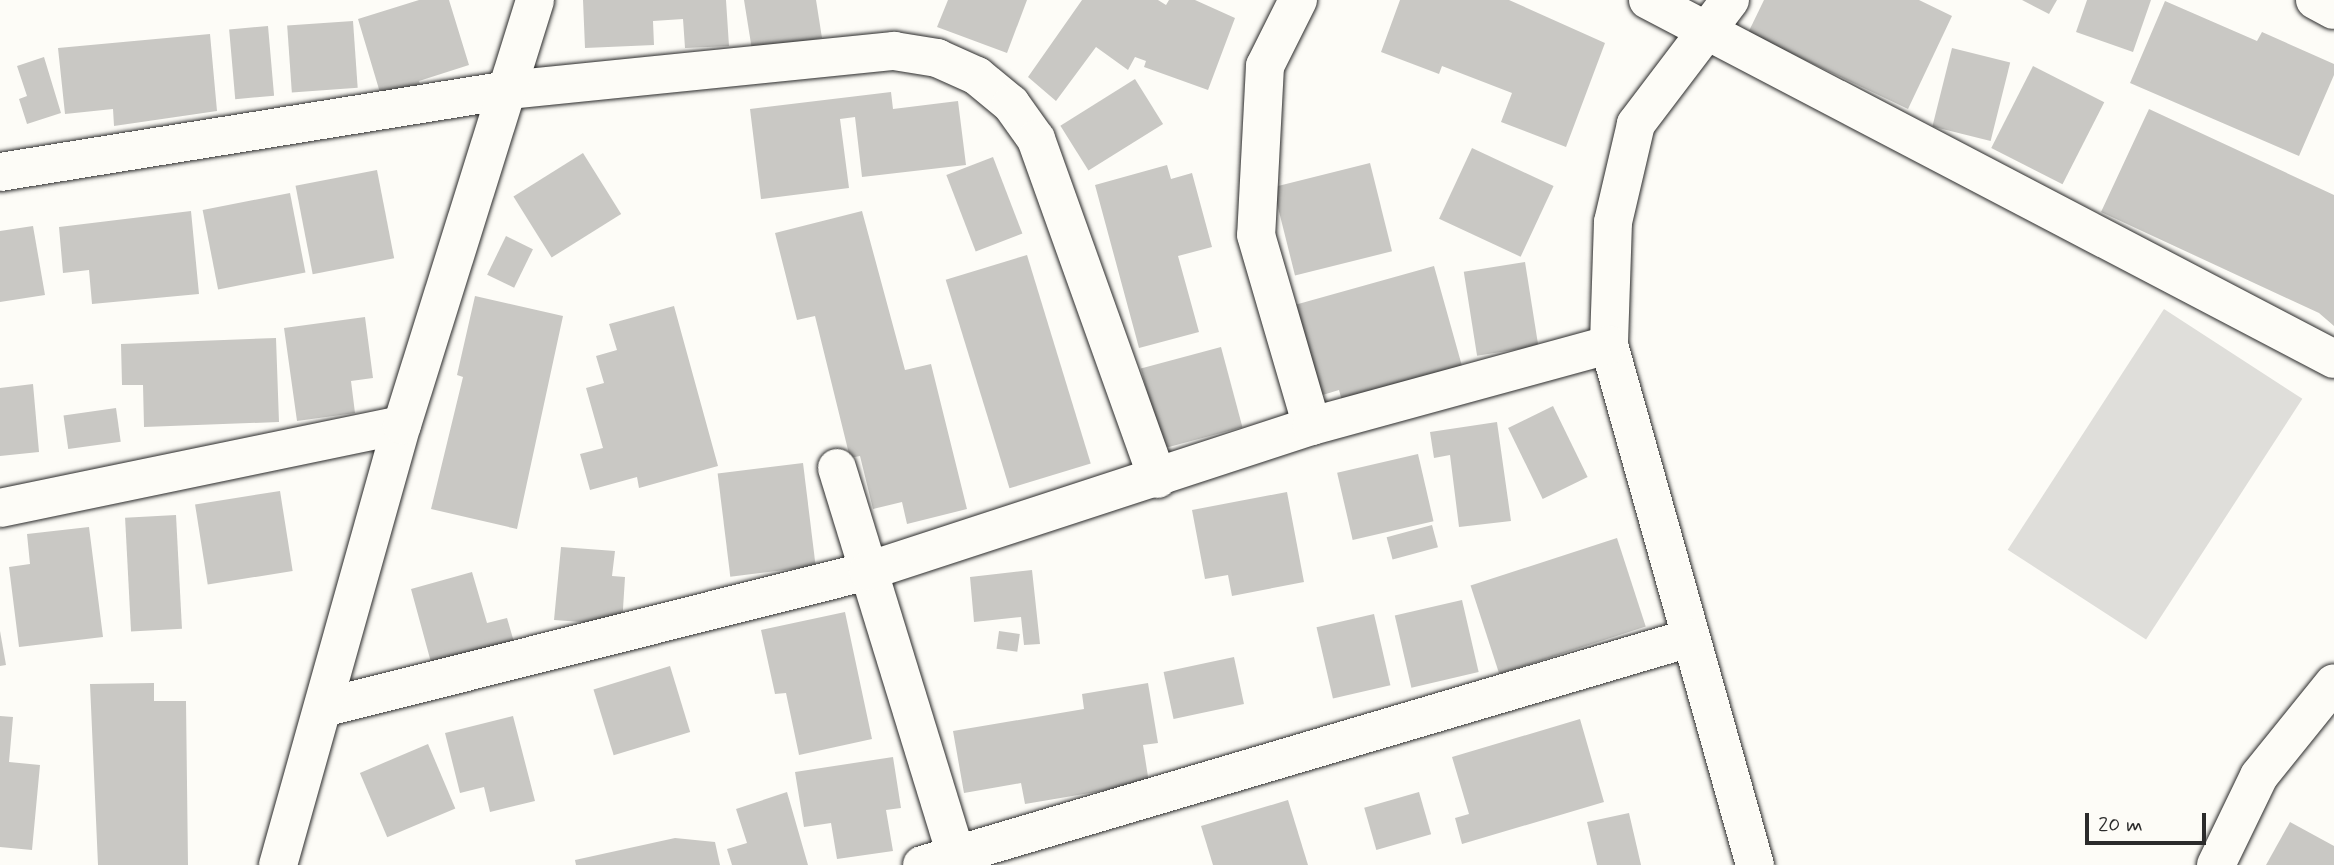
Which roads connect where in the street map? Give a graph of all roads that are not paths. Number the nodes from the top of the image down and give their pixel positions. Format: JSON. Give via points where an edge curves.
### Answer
{"nodes":[{"id":1,"x":535,"y":0,"type":"edge"},
{"id":2,"x":1298,"y":0,"type":"edge"},
{"id":3,"x":1648,"y":0,"type":"edge"},
{"id":4,"x":2315,"y":0,"type":"edge"},
{"id":5,"x":2334,"y":10,"type":"edge"},
{"id":6,"x":1719,"y":15,"type":"edge"},
{"id":7,"x":508,"y":90,"type":"junction"},
{"id":8,"x":0,"y":172,"type":"edge"},
{"id":9,"x":1609,"y":345,"type":"junction"},
{"id":10,"x":2334,"y":359,"type":"edge"},
{"id":11,"x":402,"y":425,"type":"junction"},
{"id":12,"x":1312,"y":426,"type":"junction"},
{"id":13,"x":837,"y":468,"type":"dead end"},
{"id":14,"x":1158,"y":479,"type":"junction"},
{"id":15,"x":0,"y":508,"type":"edge"},
{"id":16,"x":868,"y":571,"type":"junction"},
{"id":17,"x":1690,"y":638,"type":"junction"},
{"id":18,"x":2334,"y":683,"type":"edge"},
{"id":19,"x":323,"y":708,"type":"junction"},
{"id":20,"x":946,"y":861,"type":"edge"},
{"id":21,"x":278,"y":865,"type":"edge"},
{"id":22,"x":1755,"y":865,"type":"edge"},
{"id":23,"x":2216,"y":865,"type":"edge"}],
"edges":[{"from":1,"to":7,"type":"street"},
{"from":2,"to":12,"type":"street","via":[[1265,66],[1256,235]]},
{"from":3,"to":6,"type":"street"},
{"from":4,"to":5,"type":"street"},
{"from":6,"to":9,"type":"street","via":[[1636,124],[1613,222]]},
{"from":6,"to":10,"type":"street"},
{"from":7,"to":8,"type":"street"},
{"from":7,"to":11,"type":"street"},
{"from":7,"to":14,"type":"street","via":[[894,51],[937,58],[977,76],[1011,104],[1036,139]]},
{"from":9,"to":12,"type":"street"},
{"from":9,"to":17,"type":"street"},
{"from":11,"to":15,"type":"street"},
{"from":11,"to":19,"type":"street"},
{"from":12,"to":14,"type":"street"},
{"from":13,"to":16,"type":"street"},
{"from":14,"to":16,"type":"street"},
{"from":16,"to":19,"type":"street"},
{"from":16,"to":20,"type":"street"},
{"from":17,"to":20,"type":"street"},
{"from":17,"to":22,"type":"street"},
{"from":18,"to":23,"type":"street","via":[[2259,776]]},
{"from":19,"to":21,"type":"street"}]}
